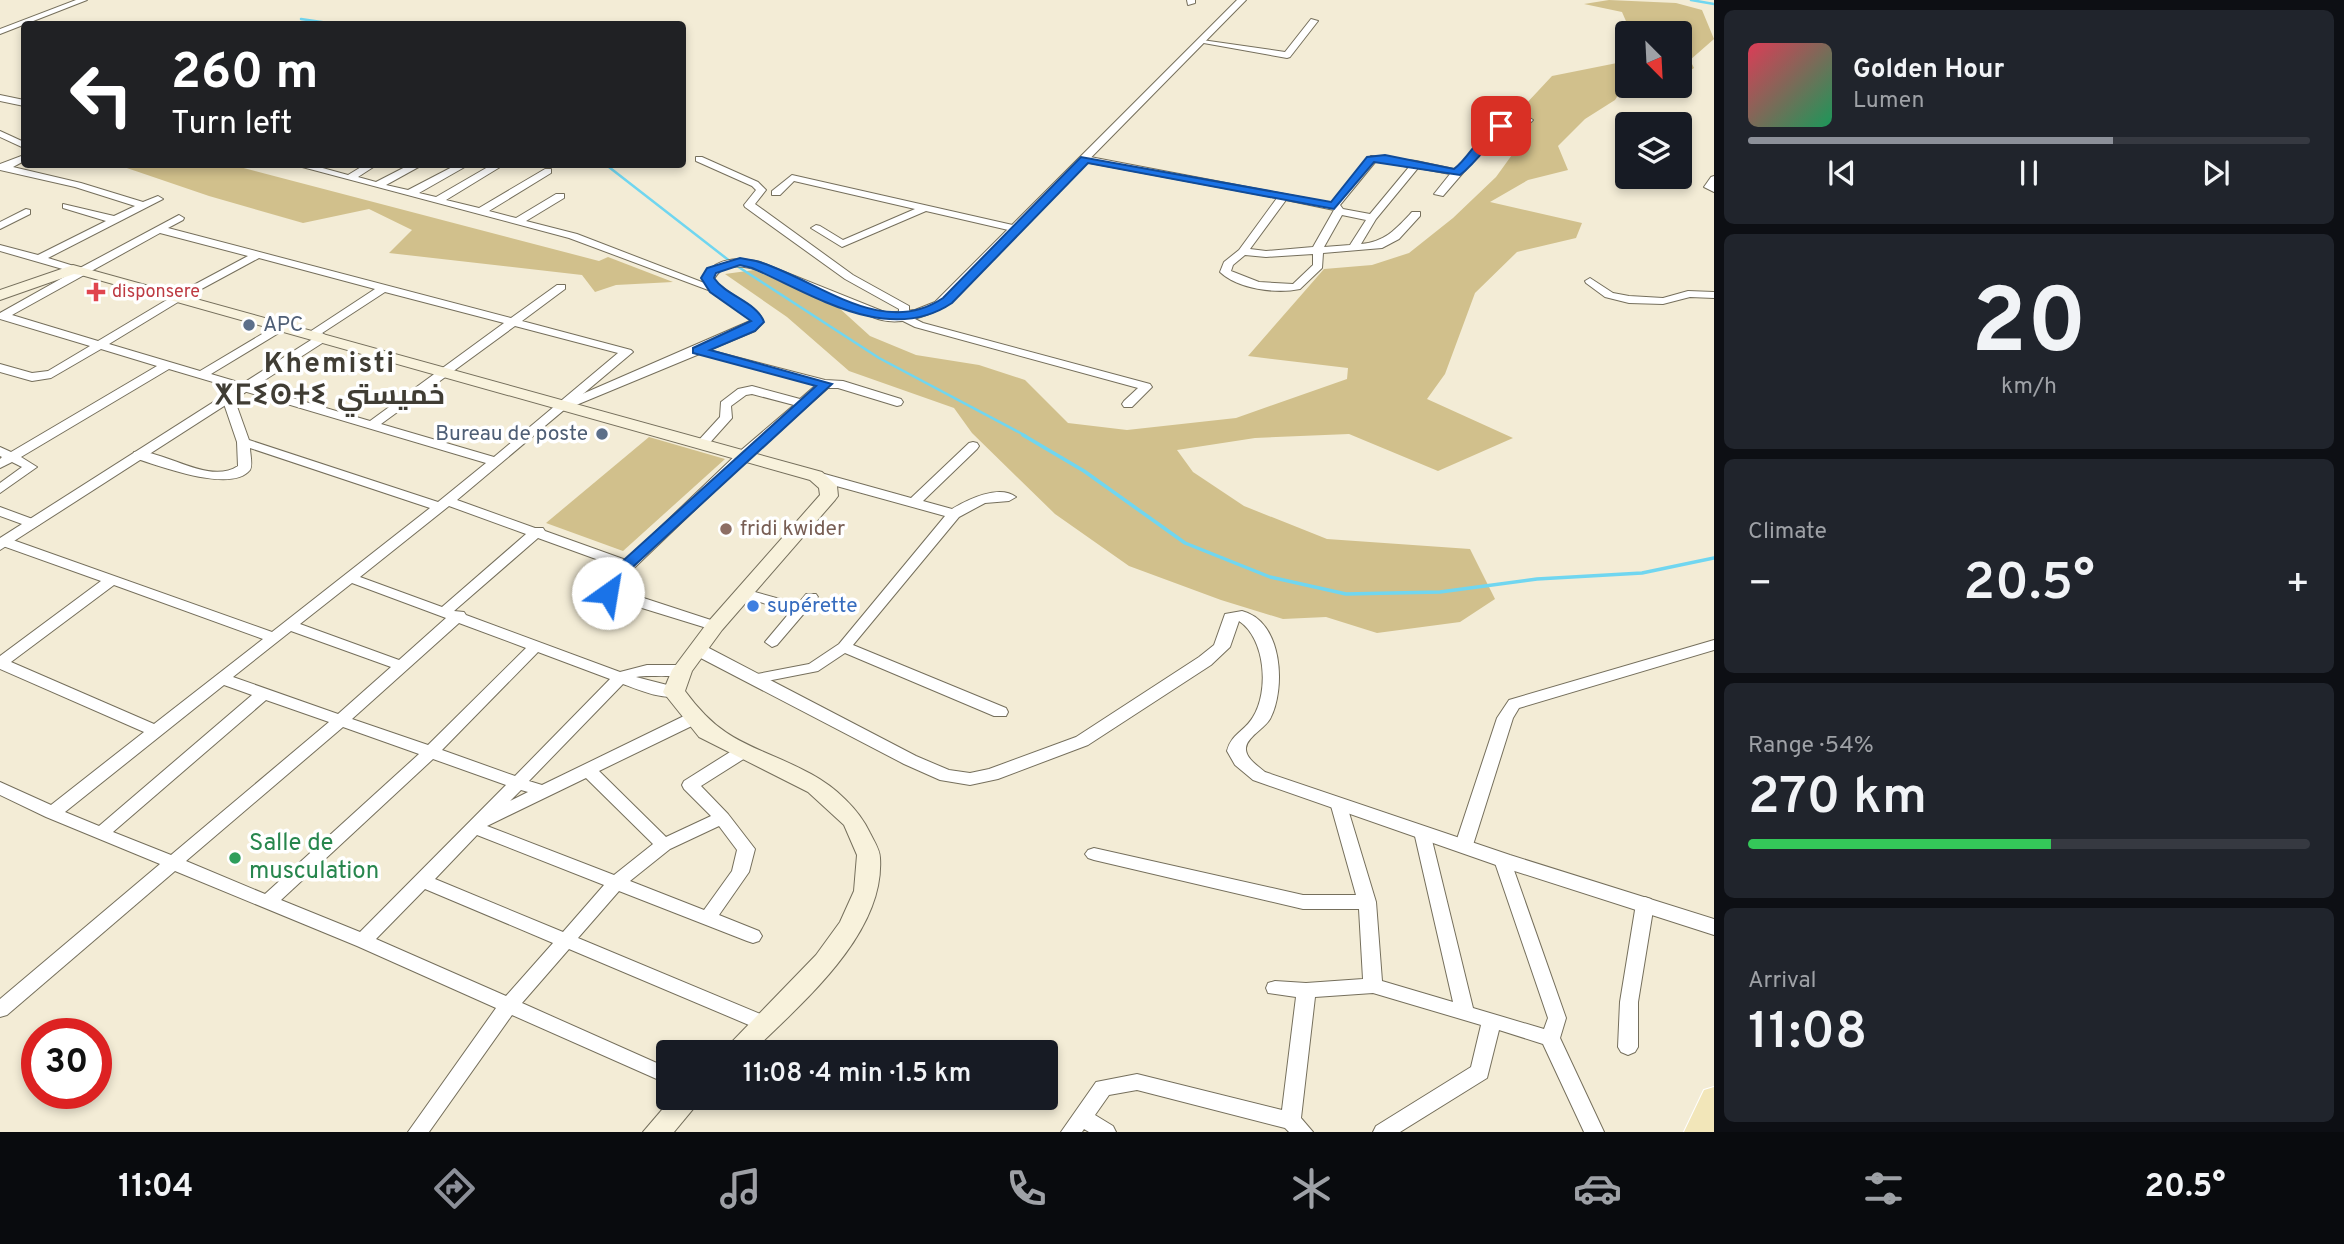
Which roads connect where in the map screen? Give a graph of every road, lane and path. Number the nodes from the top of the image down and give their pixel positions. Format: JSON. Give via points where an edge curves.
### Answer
{"nodes":[{"id":1,"x":83,"y":0,"type":"edge"},
{"id":2,"x":1242,"y":0,"type":"edge"},
{"id":3,"x":29,"y":21,"type":"edge"},
{"id":4,"x":1314,"y":21,"type":"dead end"},
{"id":5,"x":21,"y":24,"type":"edge"},
{"id":6,"x":0,"y":32,"type":"edge"},
{"id":7,"x":1202,"y":42,"type":"junction"},
{"id":8,"x":0,"y":98,"type":"edge"},
{"id":9,"x":21,"y":102,"type":"edge"},
{"id":10,"x":1528,"y":120,"type":"dead end"},
{"id":11,"x":0,"y":134,"type":"edge"},
{"id":12,"x":21,"y":144,"type":"edge"},
{"id":13,"x":21,"y":159,"type":"edge"},
{"id":14,"x":699,"y":159,"type":"dead end"},
{"id":15,"x":1085,"y":159,"type":"junction"},
{"id":16,"x":1416,"y":164,"type":"junction"},
{"id":17,"x":1,"y":168,"type":"edge"},
{"id":18,"x":309,"y":168,"type":"edge"},
{"id":19,"x":330,"y":168,"type":"edge"},
{"id":20,"x":367,"y":168,"type":"edge"},
{"id":21,"x":412,"y":168,"type":"edge"},
{"id":22,"x":458,"y":168,"type":"edge"},
{"id":23,"x":493,"y":168,"type":"edge"},
{"id":24,"x":548,"y":171,"type":"dead end"},
{"id":25,"x":323,"y":172,"type":"junction"},
{"id":26,"x":1456,"y":173,"type":"junction"},
{"id":27,"x":349,"y":178,"type":"junction"},
{"id":28,"x":1714,"y":179,"type":"edge"},
{"id":29,"x":378,"y":186,"type":"junction"},
{"id":30,"x":1714,"y":189,"type":"edge"},
{"id":31,"x":776,"y":193,"type":"dead end"},
{"id":32,"x":409,"y":194,"type":"junction"},
{"id":33,"x":1439,"y":194,"type":"dead end"},
{"id":34,"x":560,"y":196,"type":"dead end"},
{"id":35,"x":1283,"y":196,"type":"junction"},
{"id":36,"x":158,"y":199,"type":"dead end"},
{"id":37,"x":437,"y":201,"type":"junction"},
{"id":38,"x":144,"y":205,"type":"junction"},
{"id":39,"x":67,"y":206,"type":"dead end"},
{"id":40,"x":925,"y":208,"type":"junction"},
{"id":41,"x":1337,"y":209,"type":"junction"},
{"id":42,"x":26,"y":212,"type":"dead end"},
{"id":43,"x":480,"y":212,"type":"junction"},
{"id":44,"x":1416,"y":214,"type":"dead end"},
{"id":45,"x":179,"y":218,"type":"dead end"},
{"id":46,"x":1372,"y":218,"type":"junction"},
{"id":47,"x":115,"y":220,"type":"junction"},
{"id":48,"x":518,"y":221,"type":"junction"},
{"id":49,"x":0,"y":226,"type":"edge"},
{"id":50,"x":816,"y":228,"type":"dead end"},
{"id":51,"x":159,"y":229,"type":"junction"},
{"id":52,"x":1017,"y":229,"type":"junction"},
{"id":53,"x":0,"y":248,"type":"edge"},
{"id":54,"x":1318,"y":248,"type":"junction"},
{"id":55,"x":1353,"y":248,"type":"junction"},
{"id":56,"x":1243,"y":252,"type":"junction"},
{"id":57,"x":257,"y":255,"type":"junction"},
{"id":58,"x":39,"y":259,"type":"junction"},
{"id":59,"x":78,"y":270,"type":"junction"},
{"id":60,"x":1590,"y":281,"type":"dead end"},
{"id":61,"x":711,"y":284,"type":"junction"},
{"id":62,"x":384,"y":287,"type":"junction"},
{"id":63,"x":561,"y":287,"type":"dead end"},
{"id":64,"x":0,"y":295,"type":"edge"},
{"id":65,"x":1714,"y":295,"type":"edge"},
{"id":66,"x":179,"y":297,"type":"junction"},
{"id":67,"x":1,"y":316,"type":"edge"},
{"id":68,"x":903,"y":317,"type":"junction"},
{"id":69,"x":513,"y":322,"type":"junction"},
{"id":70,"x":283,"y":327,"type":"junction"},
{"id":71,"x":317,"y":336,"type":"junction"},
{"id":72,"x":100,"y":345,"type":"junction"},
{"id":73,"x":697,"y":350,"type":"junction"},
{"id":74,"x":167,"y":365,"type":"junction"},
{"id":75,"x":0,"y":368,"type":"edge"},
{"id":76,"x":444,"y":371,"type":"junction"},
{"id":77,"x":201,"y":375,"type":"junction"},
{"id":78,"x":825,"y":384,"type":"junction"},
{"id":79,"x":245,"y":387,"type":"junction"},
{"id":80,"x":228,"y":398,"type":"junction"},
{"id":81,"x":897,"y":402,"type":"dead end"},
{"id":82,"x":803,"y":404,"type":"junction"},
{"id":83,"x":1128,"y":404,"type":"dead end"},
{"id":84,"x":564,"y":405,"type":"junction"},
{"id":85,"x":372,"y":425,"type":"junction"},
{"id":86,"x":243,"y":442,"type":"junction"},
{"id":87,"x":702,"y":444,"type":"junction"},
{"id":88,"x":973,"y":446,"type":"dead end"},
{"id":89,"x":7,"y":453,"type":"edge"},
{"id":90,"x":139,"y":455,"type":"junction"},
{"id":91,"x":744,"y":455,"type":"junction"},
{"id":92,"x":496,"y":462,"type":"junction"},
{"id":93,"x":0,"y":464,"type":"edge"},
{"id":94,"x":816,"y":475,"type":"junction"},
{"id":95,"x":0,"y":489,"type":"edge"},
{"id":96,"x":1009,"y":497,"type":"dead end"},
{"id":97,"x":915,"y":502,"type":"junction"},
{"id":98,"x":444,"y":504,"type":"junction"},
{"id":99,"x":0,"y":511,"type":"edge"},
{"id":100,"x":954,"y":514,"type":"junction"},
{"id":101,"x":33,"y":524,"type":"junction"},
{"id":102,"x":538,"y":531,"type":"junction"},
{"id":103,"x":2,"y":543,"type":"edge"},
{"id":104,"x":628,"y":566,"type":"junction"},
{"id":105,"x":351,"y":578,"type":"junction"},
{"id":106,"x":112,"y":580,"type":"junction"},
{"id":107,"x":744,"y":593,"type":"junction"},
{"id":108,"x":811,"y":597,"type":"dead end"},
{"id":109,"x":801,"y":609,"type":"junction"},
{"id":110,"x":452,"y":613,"type":"junction"},
{"id":111,"x":290,"y":626,"type":"junction"},
{"id":112,"x":715,"y":626,"type":"junction"},
{"id":113,"x":275,"y":638,"type":"junction"},
{"id":114,"x":772,"y":642,"type":"dead end"},
{"id":115,"x":1714,"y":645,"type":"edge"},
{"id":116,"x":844,"y":647,"type":"junction"},
{"id":117,"x":544,"y":649,"type":"junction"},
{"id":118,"x":699,"y":650,"type":"junction"},
{"id":119,"x":0,"y":663,"type":"edge"},
{"id":120,"x":402,"y":666,"type":"junction"},
{"id":121,"x":682,"y":670,"type":"junction"},
{"id":122,"x":622,"y":676,"type":"junction"},
{"id":123,"x":757,"y":678,"type":"junction"},
{"id":124,"x":223,"y":679,"type":"junction"},
{"id":125,"x":674,"y":692,"type":"junction"},
{"id":126,"x":264,"y":693,"type":"junction"},
{"id":127,"x":1000,"y":712,"type":"dead end"},
{"id":128,"x":692,"y":719,"type":"junction"},
{"id":129,"x":341,"y":720,"type":"junction"},
{"id":130,"x":156,"y":732,"type":"junction"},
{"id":131,"x":744,"y":751,"type":"junction"},
{"id":132,"x":431,"y":752,"type":"junction"},
{"id":133,"x":588,"y":770,"type":"junction"},
{"id":134,"x":516,"y":782,"type":"junction"},
{"id":135,"x":0,"y":788,"type":"edge"},
{"id":136,"x":544,"y":792,"type":"junction"},
{"id":137,"x":1339,"y":806,"type":"junction"},
{"id":138,"x":52,"y":813,"type":"junction"},
{"id":139,"x":722,"y":818,"type":"junction"},
{"id":140,"x":473,"y":827,"type":"junction"},
{"id":141,"x":1422,"y":832,"type":"junction"},
{"id":142,"x":101,"y":833,"type":"junction"},
{"id":143,"x":664,"y":845,"type":"junction"},
{"id":144,"x":1464,"y":845,"type":"junction"},
{"id":145,"x":1094,"y":855,"type":"dead end"},
{"id":146,"x":1503,"y":860,"type":"junction"},
{"id":147,"x":173,"y":863,"type":"junction"},
{"id":148,"x":421,"y":880,"type":"junction"},
{"id":149,"x":618,"y":881,"type":"junction"},
{"id":150,"x":267,"y":902,"type":"junction"},
{"id":151,"x":1367,"y":902,"type":"junction"},
{"id":152,"x":1645,"y":904,"type":"junction"},
{"id":153,"x":708,"y":917,"type":"junction"},
{"id":154,"x":1714,"y":927,"type":"edge"},
{"id":155,"x":752,"y":936,"type":"dead end"},
{"id":156,"x":363,"y":941,"type":"junction"},
{"id":157,"x":565,"y":941,"type":"junction"},
{"id":158,"x":1373,"y":986,"type":"junction"},
{"id":159,"x":1275,"y":988,"type":"dead end"},
{"id":160,"x":1306,"y":990,"type":"junction"},
{"id":161,"x":509,"y":1005,"type":"junction"},
{"id":162,"x":0,"y":1010,"type":"edge"},
{"id":163,"x":1465,"y":1012,"type":"junction"},
{"id":164,"x":1491,"y":1022,"type":"junction"},
{"id":165,"x":764,"y":1023,"type":"junction"},
{"id":166,"x":1550,"y":1038,"type":"junction"},
{"id":167,"x":747,"y":1040,"type":"edge"},
{"id":168,"x":1628,"y":1047,"type":"dead end"},
{"id":169,"x":656,"y":1071,"type":"edge"},
{"id":170,"x":1714,"y":1099,"type":"edge"},
{"id":171,"x":678,"y":1110,"type":"edge"},
{"id":172,"x":1076,"y":1125,"type":"edge"},
{"id":173,"x":1297,"y":1127,"type":"edge"},
{"id":174,"x":418,"y":1132,"type":"edge"},
{"id":175,"x":657,"y":1132,"type":"edge"},
{"id":176,"x":1105,"y":1132,"type":"edge"},
{"id":177,"x":1383,"y":1132,"type":"edge"},
{"id":178,"x":1594,"y":1132,"type":"edge"},
{"id":179,"x":1699,"y":1132,"type":"edge"}],
"edges":[{"from":1,"to":3,"type":"street"},
{"from":2,"to":7,"type":"street"},
{"from":4,"to":7,"type":"street","via":[[1287,55]]},
{"from":5,"to":6,"type":"street"},
{"from":7,"to":15,"type":"street"},
{"from":8,"to":9,"type":"street"},
{"from":10,"to":26,"type":"street","via":[[1496,129]]},
{"from":11,"to":12,"type":"street"},
{"from":13,"to":17,"type":"street"},
{"from":14,"to":68,"type":"street","via":[[755,184],[761,190],[749,205],[849,276],[905,308]]},
{"from":15,"to":35,"type":"street"},
{"from":15,"to":52,"type":"street"},
{"from":16,"to":26,"type":"street"},
{"from":16,"to":41,"type":"street","via":[[1371,159]]},
{"from":16,"to":46,"type":"street"},
{"from":17,"to":38,"type":"street"},
{"from":18,"to":25,"type":"street"},
{"from":19,"to":25,"type":"street"},
{"from":20,"to":27,"type":"street"},
{"from":21,"to":29,"type":"street"},
{"from":22,"to":32,"type":"street"},
{"from":23,"to":37,"type":"street"},
{"from":24,"to":43,"type":"street"},
{"from":25,"to":27,"type":"street"},
{"from":26,"to":33,"type":"street"},
{"from":27,"to":29,"type":"street"},
{"from":28,"to":30,"type":"street","via":[[1709,187]]},
{"from":29,"to":32,"type":"street"},
{"from":31,"to":40,"type":"street","via":[[792,178]]},
{"from":32,"to":37,"type":"street"},
{"from":34,"to":48,"type":"street"},
{"from":35,"to":41,"type":"street"},
{"from":35,"to":56,"type":"street"},
{"from":36,"to":38,"type":"street"},
{"from":37,"to":43,"type":"street"},
{"from":38,"to":47,"type":"street"},
{"from":39,"to":47,"type":"street"},
{"from":40,"to":50,"type":"street","via":[[842,244]]},
{"from":40,"to":52,"type":"street"},
{"from":41,"to":46,"type":"street"},
{"from":41,"to":54,"type":"street"},
{"from":42,"to":49,"type":"street"},
{"from":43,"to":48,"type":"street"},
{"from":44,"to":55,"type":"street","via":[[1385,243]]},
{"from":45,"to":51,"type":"street"},
{"from":46,"to":55,"type":"street"},
{"from":47,"to":58,"type":"street"},
{"from":48,"to":61,"type":"street"},
{"from":51,"to":57,"type":"street"},
{"from":51,"to":59,"type":"street"},
{"from":52,"to":68,"type":"street","via":[[947,300],[935,309]]},
{"from":53,"to":58,"type":"street"},
{"from":54,"to":55,"type":"street"},
{"from":54,"to":56,"type":"street"},
{"from":54,"to":56,"type":"street","via":[[1318,266],[1304,282],[1291,288],[1225,272]]},
{"from":57,"to":62,"type":"street"},
{"from":57,"to":66,"type":"street"},
{"from":58,"to":59,"type":"street"},
{"from":59,"to":64,"type":"main road"},
{"from":59,"to":66,"type":"main road"},
{"from":59,"to":67,"type":"street"},
{"from":60,"to":65,"type":"street","via":[[1612,296],[1660,302],[1688,294]]},
{"from":61,"to":68,"type":"street","via":[[711,271],[740,261],[867,312]]},
{"from":61,"to":73,"type":"street","via":[[756,316],[757,322]]},
{"from":62,"to":69,"type":"street"},
{"from":62,"to":71,"type":"street"},
{"from":63,"to":69,"type":"street"},
{"from":66,"to":70,"type":"main road"},
{"from":66,"to":72,"type":"street"},
{"from":67,"to":72,"type":"street"},
{"from":68,"to":83,"type":"street","via":[[1146,387]]},
{"from":69,"to":76,"type":"street"},
{"from":69,"to":84,"type":"street","via":[[627,352]]},
{"from":70,"to":71,"type":"main road"},
{"from":70,"to":77,"type":"street"},
{"from":71,"to":76,"type":"main road"},
{"from":71,"to":79,"type":"street"},
{"from":72,"to":74,"type":"street"},
{"from":72,"to":75,"type":"street","via":[[45,376]]},
{"from":73,"to":78,"type":"street"},
{"from":73,"to":84,"type":"street"},
{"from":74,"to":77,"type":"street"},
{"from":74,"to":89,"type":"street"},
{"from":76,"to":84,"type":"main road"},
{"from":76,"to":85,"type":"street"},
{"from":77,"to":79,"type":"street"},
{"from":78,"to":81,"type":"street"},
{"from":78,"to":82,"type":"street"},
{"from":79,"to":80,"type":"street"},
{"from":79,"to":85,"type":"street"},
{"from":80,"to":86,"type":"street"},
{"from":80,"to":90,"type":"street"},
{"from":82,"to":87,"type":"street","via":[[752,390],[742,392],[725,405],[726,418]]},
{"from":82,"to":91,"type":"street"},
{"from":84,"to":87,"type":"main road"},
{"from":84,"to":92,"type":"street"},
{"from":85,"to":92,"type":"street"},
{"from":86,"to":90,"type":"street","via":[[245,467],[234,476]]},
{"from":86,"to":98,"type":"street"},
{"from":87,"to":91,"type":"main road"},
{"from":88,"to":97,"type":"street"},
{"from":89,"to":93,"type":"street"},
{"from":89,"to":95,"type":"street","via":[[31,467]]},
{"from":90,"to":101,"type":"street"},
{"from":91,"to":94,"type":"main road"},
{"from":91,"to":104,"type":"street"},
{"from":92,"to":98,"type":"street"},
{"from":94,"to":97,"type":"street"},
{"from":94,"to":107,"type":"main road","via":[[828,486],[829,496]]},
{"from":96,"to":100,"type":"street","via":[[989,496]]},
{"from":97,"to":100,"type":"street"},
{"from":98,"to":102,"type":"street"},
{"from":98,"to":105,"type":"street"},
{"from":99,"to":101,"type":"street"},
{"from":100,"to":116,"type":"street"},
{"from":101,"to":103,"type":"street"},
{"from":102,"to":104,"type":"street"},
{"from":102,"to":110,"type":"street"},
{"from":103,"to":106,"type":"street"},
{"from":104,"to":112,"type":"street","via":[[602,587],[608,593]]},
{"from":105,"to":110,"type":"street"},
{"from":105,"to":111,"type":"street"},
{"from":106,"to":113,"type":"street"},
{"from":106,"to":119,"type":"street"},
{"from":107,"to":109,"type":"street"},
{"from":107,"to":112,"type":"main road"},
{"from":108,"to":109,"type":"street"},
{"from":109,"to":114,"type":"street"},
{"from":110,"to":117,"type":"street"},
{"from":110,"to":120,"type":"street"},
{"from":111,"to":113,"type":"street"},
{"from":111,"to":120,"type":"street"},
{"from":112,"to":118,"type":"main road"},
{"from":113,"to":124,"type":"street"},
{"from":115,"to":144,"type":"street","via":[[1514,704],[1505,718]]},
{"from":116,"to":123,"type":"street","via":[[813,668]]},
{"from":116,"to":127,"type":"street"},
{"from":117,"to":122,"type":"street"},
{"from":117,"to":132,"type":"street","via":[[536,646]]},
{"from":118,"to":121,"type":"main road"},
{"from":118,"to":123,"type":"street"},
{"from":119,"to":130,"type":"street"},
{"from":120,"to":129,"type":"street"},
{"from":121,"to":122,"type":"street"},
{"from":121,"to":125,"type":"main road"},
{"from":122,"to":125,"type":"street"},
{"from":122,"to":134,"type":"street"},
{"from":123,"to":137,"type":"street","via":[[910,760],[946,776],[970,779],[1082,741],[1205,661],[1222,647],[1231,618],[1242,616],[1254,623],[1266,640],[1268,688],[1260,722],[1238,742],[1241,761],[1259,776]]},
{"from":124,"to":126,"type":"street"},
{"from":124,"to":130,"type":"street"},
{"from":125,"to":128,"type":"main road"},
{"from":126,"to":129,"type":"street"},
{"from":126,"to":142,"type":"street"},
{"from":128,"to":131,"type":"main road","via":[[709,734]]},
{"from":128,"to":133,"type":"street"},
{"from":129,"to":132,"type":"street"},
{"from":129,"to":147,"type":"street"},
{"from":130,"to":138,"type":"street"},
{"from":131,"to":139,"type":"street","via":[[690,785]]},
{"from":131,"to":165,"type":"main road","via":[[817,788],[850,817],[868,850],[870,879],[855,919],[823,967]]},
{"from":132,"to":134,"type":"street"},
{"from":132,"to":150,"type":"street"},
{"from":133,"to":136,"type":"street"},
{"from":133,"to":143,"type":"street"},
{"from":134,"to":136,"type":"street"},
{"from":134,"to":140,"type":"street"},
{"from":135,"to":138,"type":"street"},
{"from":136,"to":140,"type":"street"},
{"from":137,"to":141,"type":"street"},
{"from":137,"to":151,"type":"street"},
{"from":138,"to":142,"type":"street"},
{"from":139,"to":143,"type":"street"},
{"from":139,"to":153,"type":"street","via":[[746,849],[740,872]]},
{"from":140,"to":148,"type":"street"},
{"from":140,"to":149,"type":"street"},
{"from":141,"to":144,"type":"street"},
{"from":141,"to":163,"type":"street"},
{"from":142,"to":147,"type":"street"},
{"from":143,"to":149,"type":"street"},
{"from":144,"to":146,"type":"street"},
{"from":145,"to":151,"type":"street","via":[[1303,902]]},
{"from":146,"to":152,"type":"street"},
{"from":146,"to":166,"type":"street","via":[[1557,1018]]},
{"from":147,"to":150,"type":"street"},
{"from":147,"to":162,"type":"street"},
{"from":148,"to":156,"type":"street"},
{"from":148,"to":157,"type":"street"},
{"from":149,"to":153,"type":"street"},
{"from":149,"to":157,"type":"street"},
{"from":150,"to":156,"type":"street"},
{"from":151,"to":158,"type":"street"},
{"from":152,"to":154,"type":"street"},
{"from":152,"to":168,"type":"street","via":[[1629,1002]]},
{"from":153,"to":155,"type":"street"},
{"from":156,"to":161,"type":"street"},
{"from":157,"to":161,"type":"street"},
{"from":157,"to":165,"type":"street"},
{"from":158,"to":160,"type":"street"},
{"from":158,"to":163,"type":"street"},
{"from":159,"to":160,"type":"street"},
{"from":160,"to":173,"type":"street"},
{"from":161,"to":169,"type":"street"},
{"from":161,"to":174,"type":"street"},
{"from":163,"to":164,"type":"street"},
{"from":164,"to":166,"type":"street"},
{"from":164,"to":177,"type":"street","via":[[1480,1072]]},
{"from":165,"to":167,"type":"main road"},
{"from":166,"to":178,"type":"street"},
{"from":170,"to":179,"type":"main road"},
{"from":171,"to":175,"type":"main road"},
{"from":172,"to":173,"type":"street","via":[[1102,1088],[1137,1082]]},
{"from":172,"to":176,"type":"street"}]}
